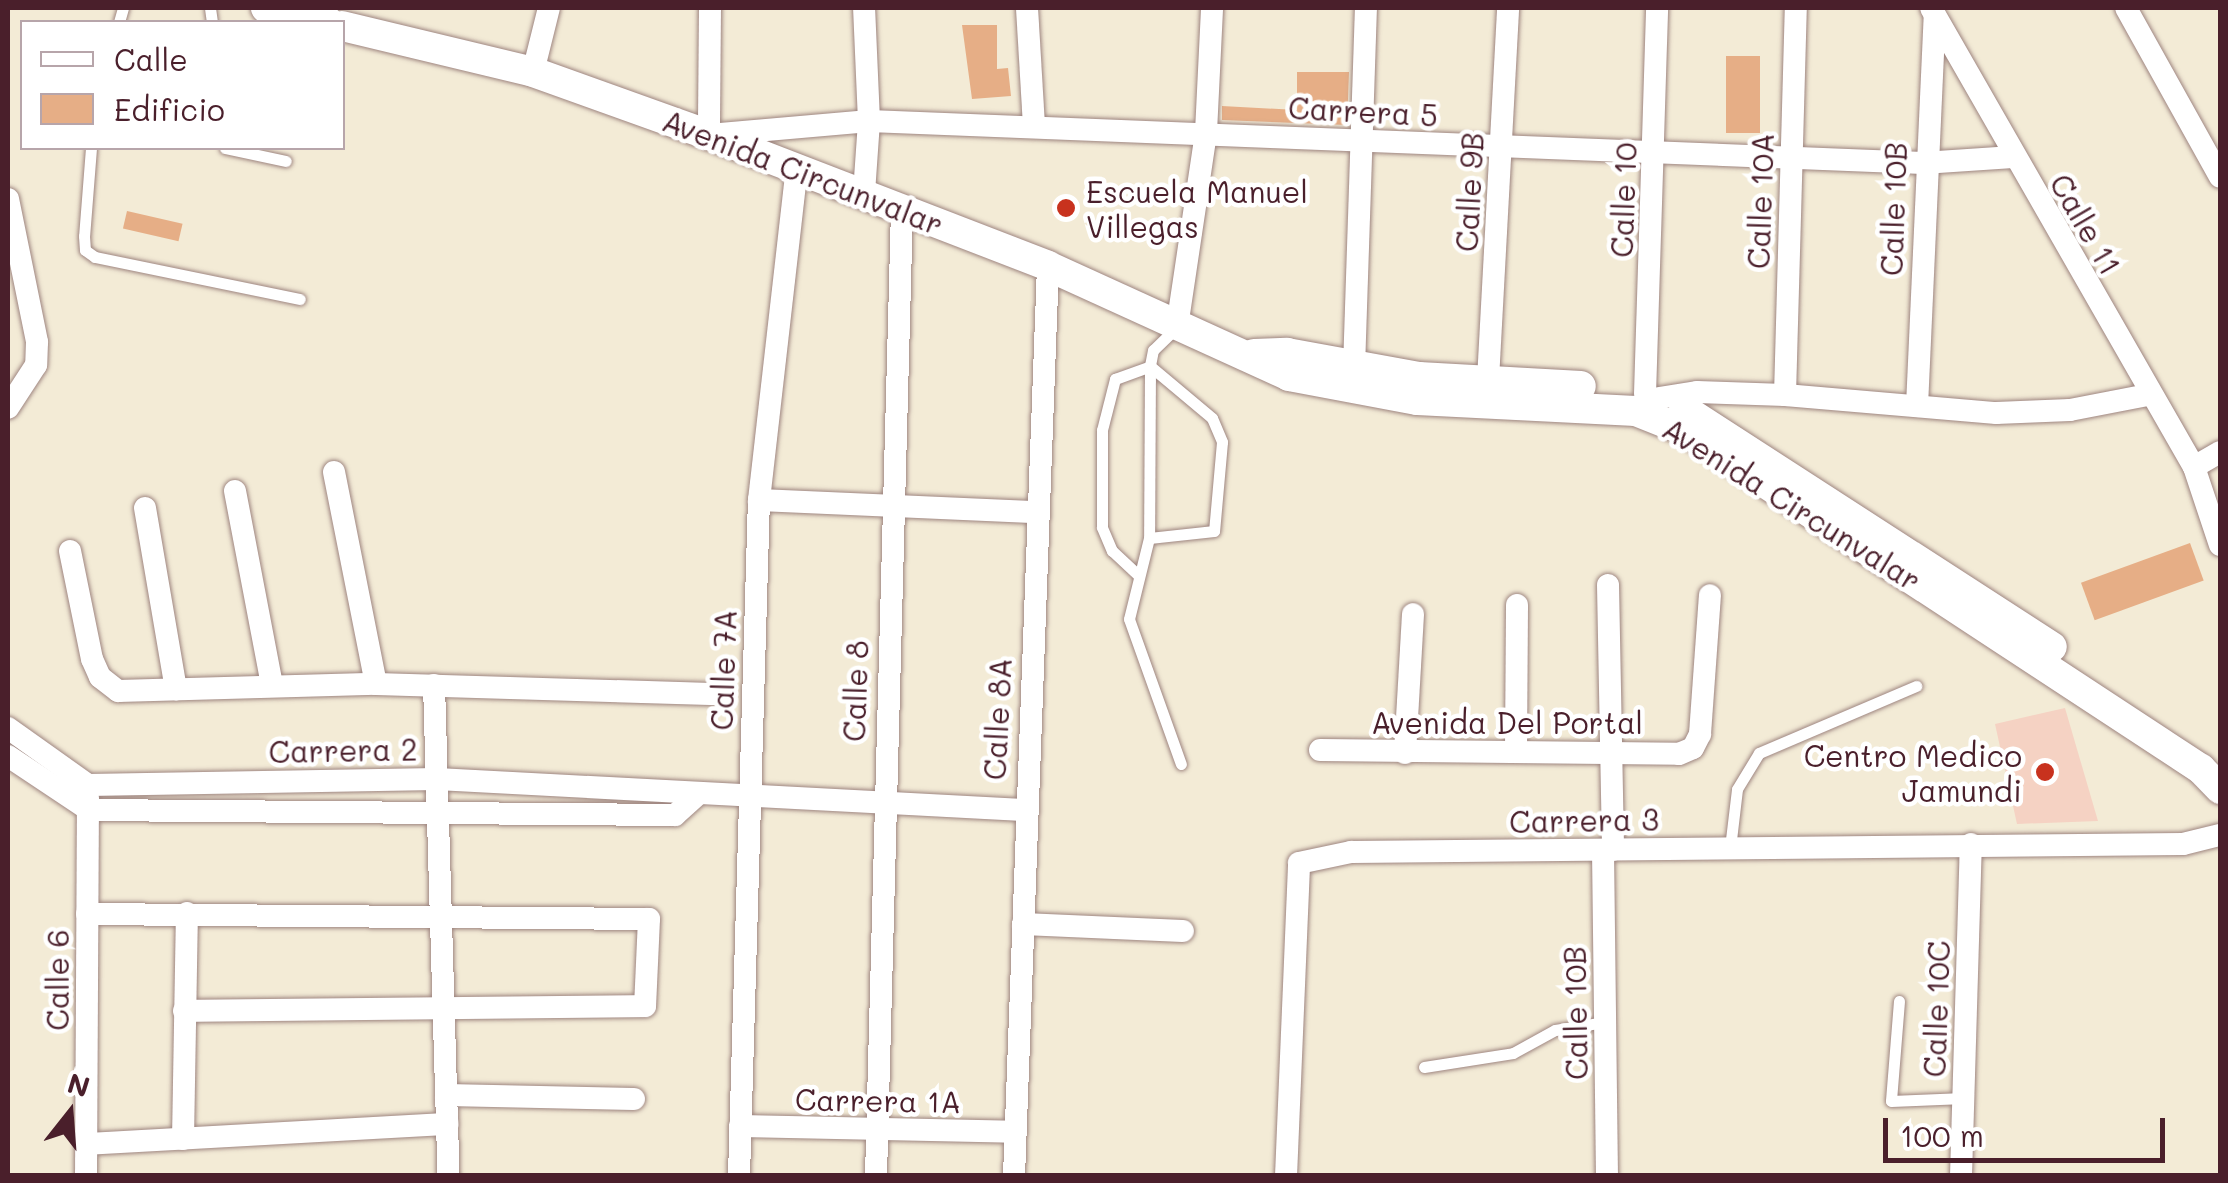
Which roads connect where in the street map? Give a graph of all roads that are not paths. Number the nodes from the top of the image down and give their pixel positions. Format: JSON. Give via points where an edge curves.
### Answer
{"nodes":[{"id":1,"x":266,"y":8,"type":"edge"},
{"id":2,"x":549,"y":8,"type":"edge"},
{"id":3,"x":710,"y":8,"type":"edge"},
{"id":4,"x":864,"y":8,"type":"edge"},
{"id":5,"x":1027,"y":8,"type":"edge"},
{"id":6,"x":1212,"y":8,"type":"edge"},
{"id":7,"x":1366,"y":8,"type":"edge"},
{"id":8,"x":1508,"y":8,"type":"edge"},
{"id":9,"x":1657,"y":8,"type":"edge"},
{"id":10,"x":1796,"y":8,"type":"edge"},
{"id":11,"x":2126,"y":8,"type":"edge"},
{"id":12,"x":1933,"y":11,"type":"edge"},
{"id":13,"x":313,"y":20,"type":"edge"},
{"id":14,"x":345,"y":28,"type":"edge"},
{"id":15,"x":534,"y":72,"type":"junction"},
{"id":16,"x":870,"y":121,"type":"junction"},
{"id":17,"x":1034,"y":125,"type":"junction"},
{"id":18,"x":1206,"y":132,"type":"junction"},
{"id":19,"x":710,"y":135,"type":"junction"},
{"id":20,"x":1362,"y":142,"type":"junction"},
{"id":21,"x":90,"y":150,"type":"edge"},
{"id":22,"x":234,"y":150,"type":"edge"},
{"id":23,"x":1502,"y":150,"type":"junction"},
{"id":24,"x":1655,"y":151,"type":"junction"},
{"id":25,"x":1792,"y":155,"type":"junction"},
{"id":26,"x":2013,"y":157,"type":"junction"},
{"id":27,"x":286,"y":161,"type":"dead end"},
{"id":28,"x":1923,"y":164,"type":"junction"},
{"id":29,"x":797,"y":168,"type":"junction"},
{"id":30,"x":2220,"y":177,"type":"edge"},
{"id":31,"x":864,"y":192,"type":"junction"},
{"id":32,"x":8,"y":199,"type":"edge"},
{"id":33,"x":902,"y":208,"type":"junction"},
{"id":34,"x":1048,"y":266,"type":"junction"},
{"id":35,"x":300,"y":300,"type":"dead end"},
{"id":36,"x":1177,"y":327,"type":"junction"},
{"id":37,"x":1252,"y":354,"type":"junction"},
{"id":38,"x":1150,"y":366,"type":"junction"},
{"id":39,"x":1354,"y":368,"type":"junction"},
{"id":40,"x":1488,"y":380,"type":"junction"},
{"id":41,"x":11,"y":392,"type":"edge"},
{"id":42,"x":2148,"y":394,"type":"junction"},
{"id":43,"x":1652,"y":396,"type":"junction"},
{"id":44,"x":1785,"y":396,"type":"junction"},
{"id":45,"x":1917,"y":406,"type":"junction"},
{"id":46,"x":2220,"y":452,"type":"edge"},
{"id":47,"x":2194,"y":468,"type":"junction"},
{"id":48,"x":334,"y":472,"type":"dead end"},
{"id":49,"x":235,"y":491,"type":"dead end"},
{"id":50,"x":759,"y":500,"type":"junction"},
{"id":51,"x":891,"y":504,"type":"junction"},
{"id":52,"x":145,"y":508,"type":"dead end"},
{"id":53,"x":1038,"y":512,"type":"junction"},
{"id":54,"x":1149,"y":538,"type":"junction"},
{"id":55,"x":2220,"y":545,"type":"edge"},
{"id":56,"x":70,"y":551,"type":"dead end"},
{"id":57,"x":1137,"y":574,"type":"junction"},
{"id":58,"x":1608,"y":584,"type":"dead end"},
{"id":59,"x":1710,"y":595,"type":"dead end"},
{"id":60,"x":1517,"y":605,"type":"dead end"},
{"id":61,"x":1413,"y":614,"type":"dead end"},
{"id":62,"x":376,"y":684,"type":"junction"},
{"id":63,"x":434,"y":685,"type":"junction"},
{"id":64,"x":272,"y":686,"type":"junction"},
{"id":65,"x":1916,"y":686,"type":"dead end"},
{"id":66,"x":176,"y":689,"type":"junction"},
{"id":67,"x":719,"y":694,"type":"dead end"},
{"id":68,"x":8,"y":728,"type":"edge"},
{"id":69,"x":1320,"y":750,"type":"dead end"},
{"id":70,"x":1516,"y":750,"type":"junction"},
{"id":71,"x":1608,"y":750,"type":"junction"},
{"id":72,"x":1405,"y":753,"type":"junction"},
{"id":73,"x":8,"y":756,"type":"edge"},
{"id":74,"x":2220,"y":758,"type":"edge"},
{"id":75,"x":1181,"y":764,"type":"dead end"},
{"id":76,"x":437,"y":778,"type":"junction"},
{"id":77,"x":88,"y":784,"type":"junction"},
{"id":78,"x":2220,"y":788,"type":"edge"},
{"id":79,"x":748,"y":795,"type":"junction"},
{"id":80,"x":696,"y":796,"type":"junction"},
{"id":81,"x":882,"y":800,"type":"junction"},
{"id":82,"x":89,"y":810,"type":"junction"},
{"id":83,"x":1023,"y":810,"type":"junction"},
{"id":84,"x":438,"y":812,"type":"junction"},
{"id":85,"x":2220,"y":836,"type":"edge"},
{"id":86,"x":1971,"y":844,"type":"junction"},
{"id":87,"x":2183,"y":844,"type":"junction"},
{"id":88,"x":1730,"y":848,"type":"junction"},
{"id":89,"x":1608,"y":850,"type":"junction"},
{"id":90,"x":2220,"y":854,"type":"edge"},
{"id":91,"x":186,"y":913,"type":"junction"},
{"id":92,"x":87,"y":914,"type":"junction"},
{"id":93,"x":441,"y":914,"type":"junction"},
{"id":94,"x":1023,"y":924,"type":"junction"},
{"id":95,"x":1183,"y":931,"type":"dead end"},
{"id":96,"x":1899,"y":1001,"type":"dead end"},
{"id":97,"x":444,"y":1005,"type":"junction"},
{"id":98,"x":184,"y":1011,"type":"junction"},
{"id":99,"x":1605,"y":1022,"type":"junction"},
{"id":100,"x":1424,"y":1066,"type":"dead end"},
{"id":101,"x":446,"y":1096,"type":"junction"},
{"id":102,"x":1964,"y":1098,"type":"junction"},
{"id":103,"x":634,"y":1100,"type":"dead end"},
{"id":104,"x":447,"y":1124,"type":"junction"},
{"id":105,"x":740,"y":1126,"type":"junction"},
{"id":106,"x":877,"y":1130,"type":"junction"},
{"id":107,"x":1015,"y":1132,"type":"junction"},
{"id":108,"x":183,"y":1139,"type":"junction"},
{"id":109,"x":86,"y":1144,"type":"junction"},
{"id":110,"x":86,"y":1176,"type":"edge"},
{"id":111,"x":448,"y":1176,"type":"edge"},
{"id":112,"x":739,"y":1176,"type":"edge"},
{"id":113,"x":876,"y":1176,"type":"edge"},
{"id":114,"x":1014,"y":1176,"type":"edge"},
{"id":115,"x":1286,"y":1176,"type":"edge"},
{"id":116,"x":1608,"y":1176,"type":"edge"},
{"id":117,"x":1961,"y":1176,"type":"edge"}],
"edges":[{"from":1,"to":13,"type":"main road","name":"Avenida Circunvalar"},
{"from":2,"to":15,"type":"street"},
{"from":3,"to":19,"type":"street"},
{"from":4,"to":16,"type":"street"},
{"from":5,"to":17,"type":"street"},
{"from":6,"to":18,"type":"street"},
{"from":7,"to":20,"type":"street"},
{"from":8,"to":23,"type":"street","name":"Calle 9B"},
{"from":9,"to":24,"type":"street","name":"Calle 10"},
{"from":10,"to":25,"type":"street","name":"Calle 10A"},
{"from":11,"to":30,"type":"street"},
{"from":12,"to":26,"type":"street","name":"Calle 11"},
{"from":12,"to":28,"type":"street","name":"Calle 10B"},
{"from":14,"to":15,"type":"main road","name":"Avenida Circunvalar"},
{"from":15,"to":19,"type":"main road","name":"Avenida Circunvalar"},
{"from":16,"to":17,"type":"street","name":"Carrera 5"},
{"from":16,"to":19,"type":"street","name":"Carrera 5"},
{"from":16,"to":31,"type":"street"},
{"from":17,"to":18,"type":"street","name":"Carrera 5"},
{"from":18,"to":20,"type":"street","name":"Carrera 5"},
{"from":18,"to":36,"type":"street"},
{"from":19,"to":29,"type":"main road","name":"Avenida Circunvalar"},
{"from":20,"to":23,"type":"street","name":"Carrera 5"},
{"from":20,"to":39,"type":"street"},
{"from":21,"to":35,"type":"lane","via":[[84,236],[85,250],[94,257]]},
{"from":22,"to":27,"type":"lane"},
{"from":23,"to":24,"type":"street","name":"Carrera 5"},
{"from":23,"to":40,"type":"street","name":"Calle 9B"},
{"from":24,"to":25,"type":"street","name":"Carrera 5"},
{"from":24,"to":43,"type":"street","name":"Calle 10"},
{"from":25,"to":28,"type":"street","name":"Carrera 5"},
{"from":25,"to":44,"type":"street","name":"Calle 10A"},
{"from":26,"to":28,"type":"street","name":"Carrera 5"},
{"from":26,"to":42,"type":"street","name":"Calle 11"},
{"from":28,"to":45,"type":"street","name":"Calle 10B"},
{"from":29,"to":31,"type":"main road","name":"Avenida Circunvalar"},
{"from":29,"to":50,"type":"street","name":"Calle 7A"},
{"from":31,"to":33,"type":"main road","name":"Avenida Circunvalar"},
{"from":32,"to":41,"type":"street","via":[[37,342],[36,365]]},
{"from":33,"to":34,"type":"main road","name":"Avenida Circunvalar"},
{"from":33,"to":51,"type":"street","name":"Calle 8"},
{"from":34,"to":36,"type":"main road","name":"Avenida Circunvalar"},
{"from":34,"to":53,"type":"street","name":"Calle 8A"},
{"from":36,"to":37,"type":"main road","name":"Avenida Circunvalar"},
{"from":36,"to":38,"type":"lane","via":[[1154,350]]},
{"from":37,"to":39,"type":"main road","name":"Avenida Circunvalar","via":[[1287,353]]},
{"from":37,"to":78,"type":"main road","name":"Avenida Circunvalar","via":[[1289,376],[1344,388],[1417,400],[1636,410],[1686,431]]},
{"from":38,"to":54,"type":"lane"},
{"from":38,"to":54,"type":"lane","via":[[1212,418],[1222,442],[1214,531]]},
{"from":38,"to":57,"type":"lane","via":[[1115,380],[1102,430],[1102,526],[1112,551]]},
{"from":39,"to":40,"type":"main road","name":"Avenida Circunvalar"},
{"from":40,"to":43,"type":"main road","name":"Avenida Circunvalar"},
{"from":42,"to":45,"type":"street","via":[[2070,410]]},
{"from":42,"to":47,"type":"street","name":"Calle 11"},
{"from":43,"to":44,"type":"street"},
{"from":43,"to":74,"type":"main road","name":"Avenida Circunvalar","via":[[1735,437]]},
{"from":44,"to":45,"type":"street"},
{"from":46,"to":47,"type":"street"},
{"from":47,"to":55,"type":"street","name":"Calle 11"},
{"from":48,"to":62,"type":"street"},
{"from":49,"to":64,"type":"street"},
{"from":50,"to":51,"type":"street"},
{"from":50,"to":79,"type":"street","name":"Calle 7A"},
{"from":51,"to":53,"type":"street"},
{"from":51,"to":81,"type":"street","name":"Calle 8"},
{"from":52,"to":66,"type":"street"},
{"from":53,"to":83,"type":"street","name":"Calle 8A"},
{"from":54,"to":57,"type":"lane"},
{"from":56,"to":66,"type":"street","via":[[100,677],[118,691]]},
{"from":57,"to":75,"type":"lane","via":[[1130,620]]},
{"from":58,"to":71,"type":"street","name":"Calle 10B"},
{"from":59,"to":71,"type":"street","name":"Avenida Del Portal","via":[[1700,734],[1693,748],[1679,754]]},
{"from":60,"to":70,"type":"street"},
{"from":61,"to":72,"type":"street"},
{"from":62,"to":63,"type":"street"},
{"from":62,"to":64,"type":"street"},
{"from":63,"to":67,"type":"street"},
{"from":63,"to":76,"type":"street"},
{"from":64,"to":66,"type":"street"},
{"from":65,"to":88,"type":"lane","via":[[1759,754],[1737,789]]},
{"from":68,"to":77,"type":"street"},
{"from":69,"to":72,"type":"street","name":"Avenida Del Portal"},
{"from":70,"to":71,"type":"street","name":"Avenida Del Portal"},
{"from":70,"to":72,"type":"street","name":"Avenida Del Portal"},
{"from":71,"to":89,"type":"street","name":"Calle 10B"},
{"from":73,"to":82,"type":"street"},
{"from":76,"to":77,"type":"street","name":"Carrera 2"},
{"from":76,"to":80,"type":"street","name":"Carrera 2","via":[[675,788]]},
{"from":76,"to":84,"type":"street"},
{"from":77,"to":82,"type":"street","name":"Calle 6"},
{"from":79,"to":80,"type":"street","name":"Carrera 2"},
{"from":79,"to":81,"type":"street","name":"Carrera 2"},
{"from":79,"to":105,"type":"street","name":"Calle 7A"},
{"from":80,"to":84,"type":"street","name":"Carrera 2","via":[[676,816]]},
{"from":81,"to":83,"type":"street","name":"Carrera 2"},
{"from":81,"to":106,"type":"street","name":"Calle 8"},
{"from":82,"to":84,"type":"street","name":"Carrera 2"},
{"from":82,"to":92,"type":"street","name":"Calle 6"},
{"from":83,"to":94,"type":"street","name":"Calle 8A"},
{"from":84,"to":93,"type":"street"},
{"from":85,"to":87,"type":"street","name":"Carrera 3"},
{"from":86,"to":87,"type":"street","name":"Carrera 3"},
{"from":86,"to":88,"type":"street","name":"Carrera 3"},
{"from":86,"to":102,"type":"street","name":"Calle 10C"},
{"from":87,"to":90,"type":"street","name":"Carrera 3"},
{"from":88,"to":89,"type":"street","name":"Carrera 3"},
{"from":89,"to":99,"type":"street","name":"Calle 10B"},
{"from":89,"to":115,"type":"street","name":"Carrera 3","via":[[1352,852],[1299,863]]},
{"from":91,"to":92,"type":"street"},
{"from":91,"to":93,"type":"street"},
{"from":91,"to":98,"type":"street"},
{"from":92,"to":109,"type":"street","name":"Calle 6"},
{"from":93,"to":97,"type":"street"},
{"from":93,"to":97,"type":"street","via":[[649,919],[645,1006]]},
{"from":94,"to":95,"type":"street"},
{"from":94,"to":107,"type":"street","name":"Calle 8A"},
{"from":96,"to":102,"type":"lane","via":[[1891,1102]]},
{"from":97,"to":98,"type":"street"},
{"from":97,"to":101,"type":"street"},
{"from":98,"to":108,"type":"street"},
{"from":99,"to":100,"type":"lane","via":[[1556,1030],[1513,1053]]},
{"from":99,"to":116,"type":"street","name":"Calle 10B"},
{"from":101,"to":103,"type":"street"},
{"from":101,"to":104,"type":"street"},
{"from":102,"to":117,"type":"street","name":"Calle 10C"},
{"from":104,"to":108,"type":"street"},
{"from":104,"to":111,"type":"street"},
{"from":105,"to":106,"type":"street","name":"Carrera 1A"},
{"from":105,"to":112,"type":"street","name":"Calle 7A"},
{"from":106,"to":107,"type":"street","name":"Carrera 1A"},
{"from":106,"to":113,"type":"street","name":"Calle 8"},
{"from":107,"to":114,"type":"street","name":"Calle 8A"},
{"from":108,"to":109,"type":"street"},
{"from":109,"to":110,"type":"street","name":"Calle 6"}]}
